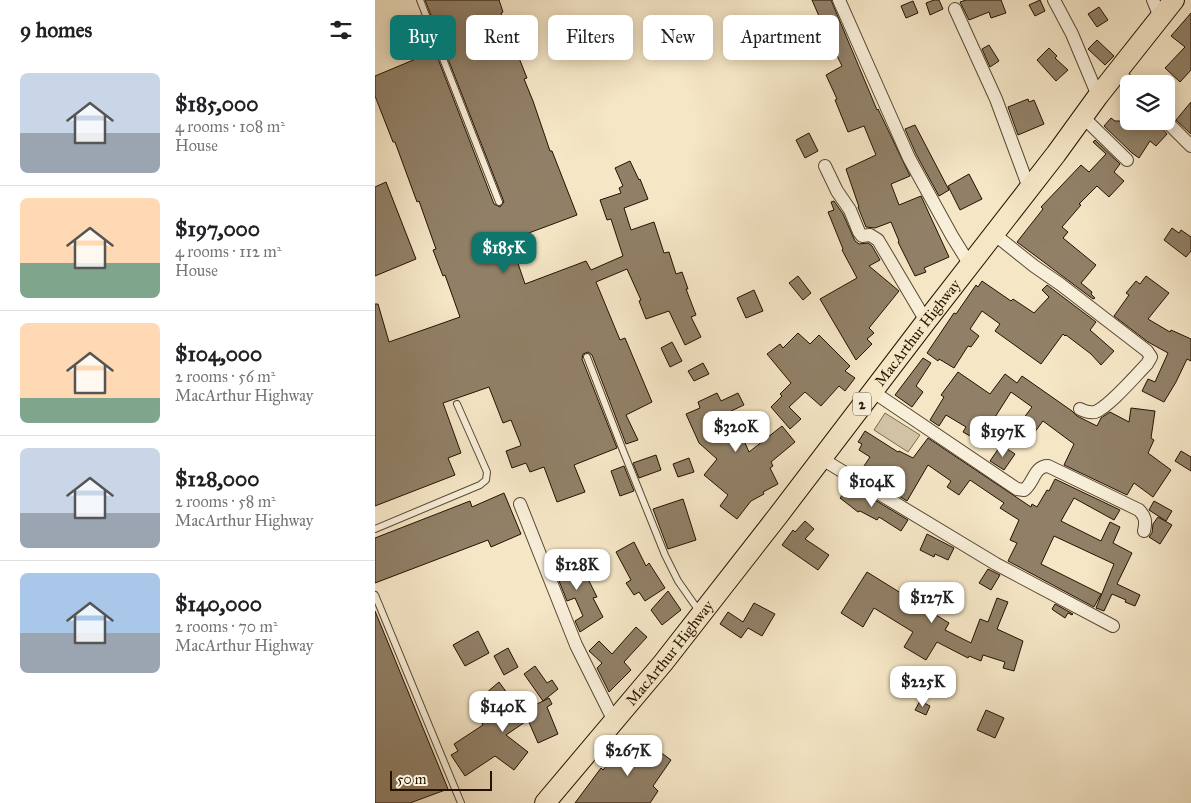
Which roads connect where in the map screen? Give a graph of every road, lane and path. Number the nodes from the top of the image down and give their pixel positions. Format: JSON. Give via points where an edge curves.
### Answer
{"nodes":[{"id":1,"x":420,"y":0,"type":"edge"},
{"id":2,"x":839,"y":0,"type":"edge"},
{"id":3,"x":1055,"y":0,"type":"edge"},
{"id":4,"x":1174,"y":0,"type":"edge"},
{"id":5,"x":1156,"y":8,"type":"edge"},
{"id":6,"x":955,"y":9,"type":"dead end"},
{"id":7,"x":1125,"y":75,"type":"edge"},
{"id":8,"x":1120,"y":81,"type":"edge"},
{"id":9,"x":1098,"y":96,"type":"junction"},
{"id":10,"x":1083,"y":117,"type":"junction"},
{"id":11,"x":1175,"y":130,"type":"edge"},
{"id":12,"x":1191,"y":146,"type":"edge"},
{"id":13,"x":1127,"y":160,"type":"dead end"},
{"id":14,"x":825,"y":166,"type":"dead end"},
{"id":15,"x":1029,"y":188,"type":"junction"},
{"id":16,"x":499,"y":202,"type":"dead end"},
{"id":17,"x":994,"y":234,"type":"junction"},
{"id":18,"x":970,"y":265,"type":"junction"},
{"id":19,"x":926,"y":321,"type":"junction"},
{"id":20,"x":587,"y":357,"type":"dead end"},
{"id":21,"x":872,"y":391,"type":"junction"},
{"id":22,"x":457,"y":404,"type":"dead end"},
{"id":23,"x":1080,"y":409,"type":"dead end"},
{"id":24,"x":822,"y":458,"type":"junction"},
{"id":25,"x":520,"y":504,"type":"dead end"},
{"id":26,"x":375,"y":529,"type":"edge"},
{"id":27,"x":1144,"y":531,"type":"dead end"},
{"id":28,"x":375,"y":595,"type":"edge"},
{"id":29,"x":701,"y":614,"type":"junction"},
{"id":30,"x":1113,"y":626,"type":"dead end"},
{"id":31,"x":614,"y":721,"type":"junction"},
{"id":32,"x":461,"y":803,"type":"edge"},
{"id":33,"x":545,"y":803,"type":"edge"}],
"edges":[{"from":1,"to":16,"type":"lane"},
{"from":2,"to":18,"type":"street","via":[[909,158]]},
{"from":3,"to":9,"type":"street"},
{"from":4,"to":5,"type":"highway","name":"MacArthur Highway","number":"2"},
{"from":5,"to":7,"type":"highway","name":"MacArthur Highway","number":"2"},
{"from":6,"to":15,"type":"street","via":[[996,99]]},
{"from":8,"to":9,"type":"highway","name":"MacArthur Highway","number":"2"},
{"from":9,"to":10,"type":"highway","name":"MacArthur Highway","number":"2"},
{"from":10,"to":13,"type":"street"},
{"from":10,"to":15,"type":"highway","name":"MacArthur Highway","number":"2"},
{"from":11,"to":12,"type":"street"},
{"from":14,"to":19,"type":"street","via":[[859,232],[862,236],[870,235],[878,240]]},
{"from":15,"to":17,"type":"highway","name":"MacArthur Highway","number":"2"},
{"from":17,"to":18,"type":"highway","name":"MacArthur Highway","number":"2"},
{"from":17,"to":23,"type":"street","via":[[1151,357],[1106,404],[1095,412]]},
{"from":18,"to":19,"type":"highway","name":"MacArthur Highway","number":"2"},
{"from":19,"to":21,"type":"highway","name":"MacArthur Highway","number":"2"},
{"from":20,"to":29,"type":"lane","via":[[665,555]]},
{"from":21,"to":24,"type":"highway","name":"MacArthur Highway","number":"2"},
{"from":21,"to":27,"type":"street","via":[[1017,489],[1024,490],[1038,470],[1048,466],[1139,510],[1145,518]]},
{"from":22,"to":26,"type":"lane","via":[[487,472],[486,480]]},
{"from":24,"to":29,"type":"highway","name":"MacArthur Highway","number":"2"},
{"from":24,"to":30,"type":"street","via":[[996,564]]},
{"from":25,"to":31,"type":"street","via":[[576,645]]},
{"from":28,"to":32,"type":"lane"},
{"from":29,"to":31,"type":"highway","name":"MacArthur Highway","number":"2"},
{"from":31,"to":33,"type":"highway","name":"MacArthur Highway","number":"2"}]}
